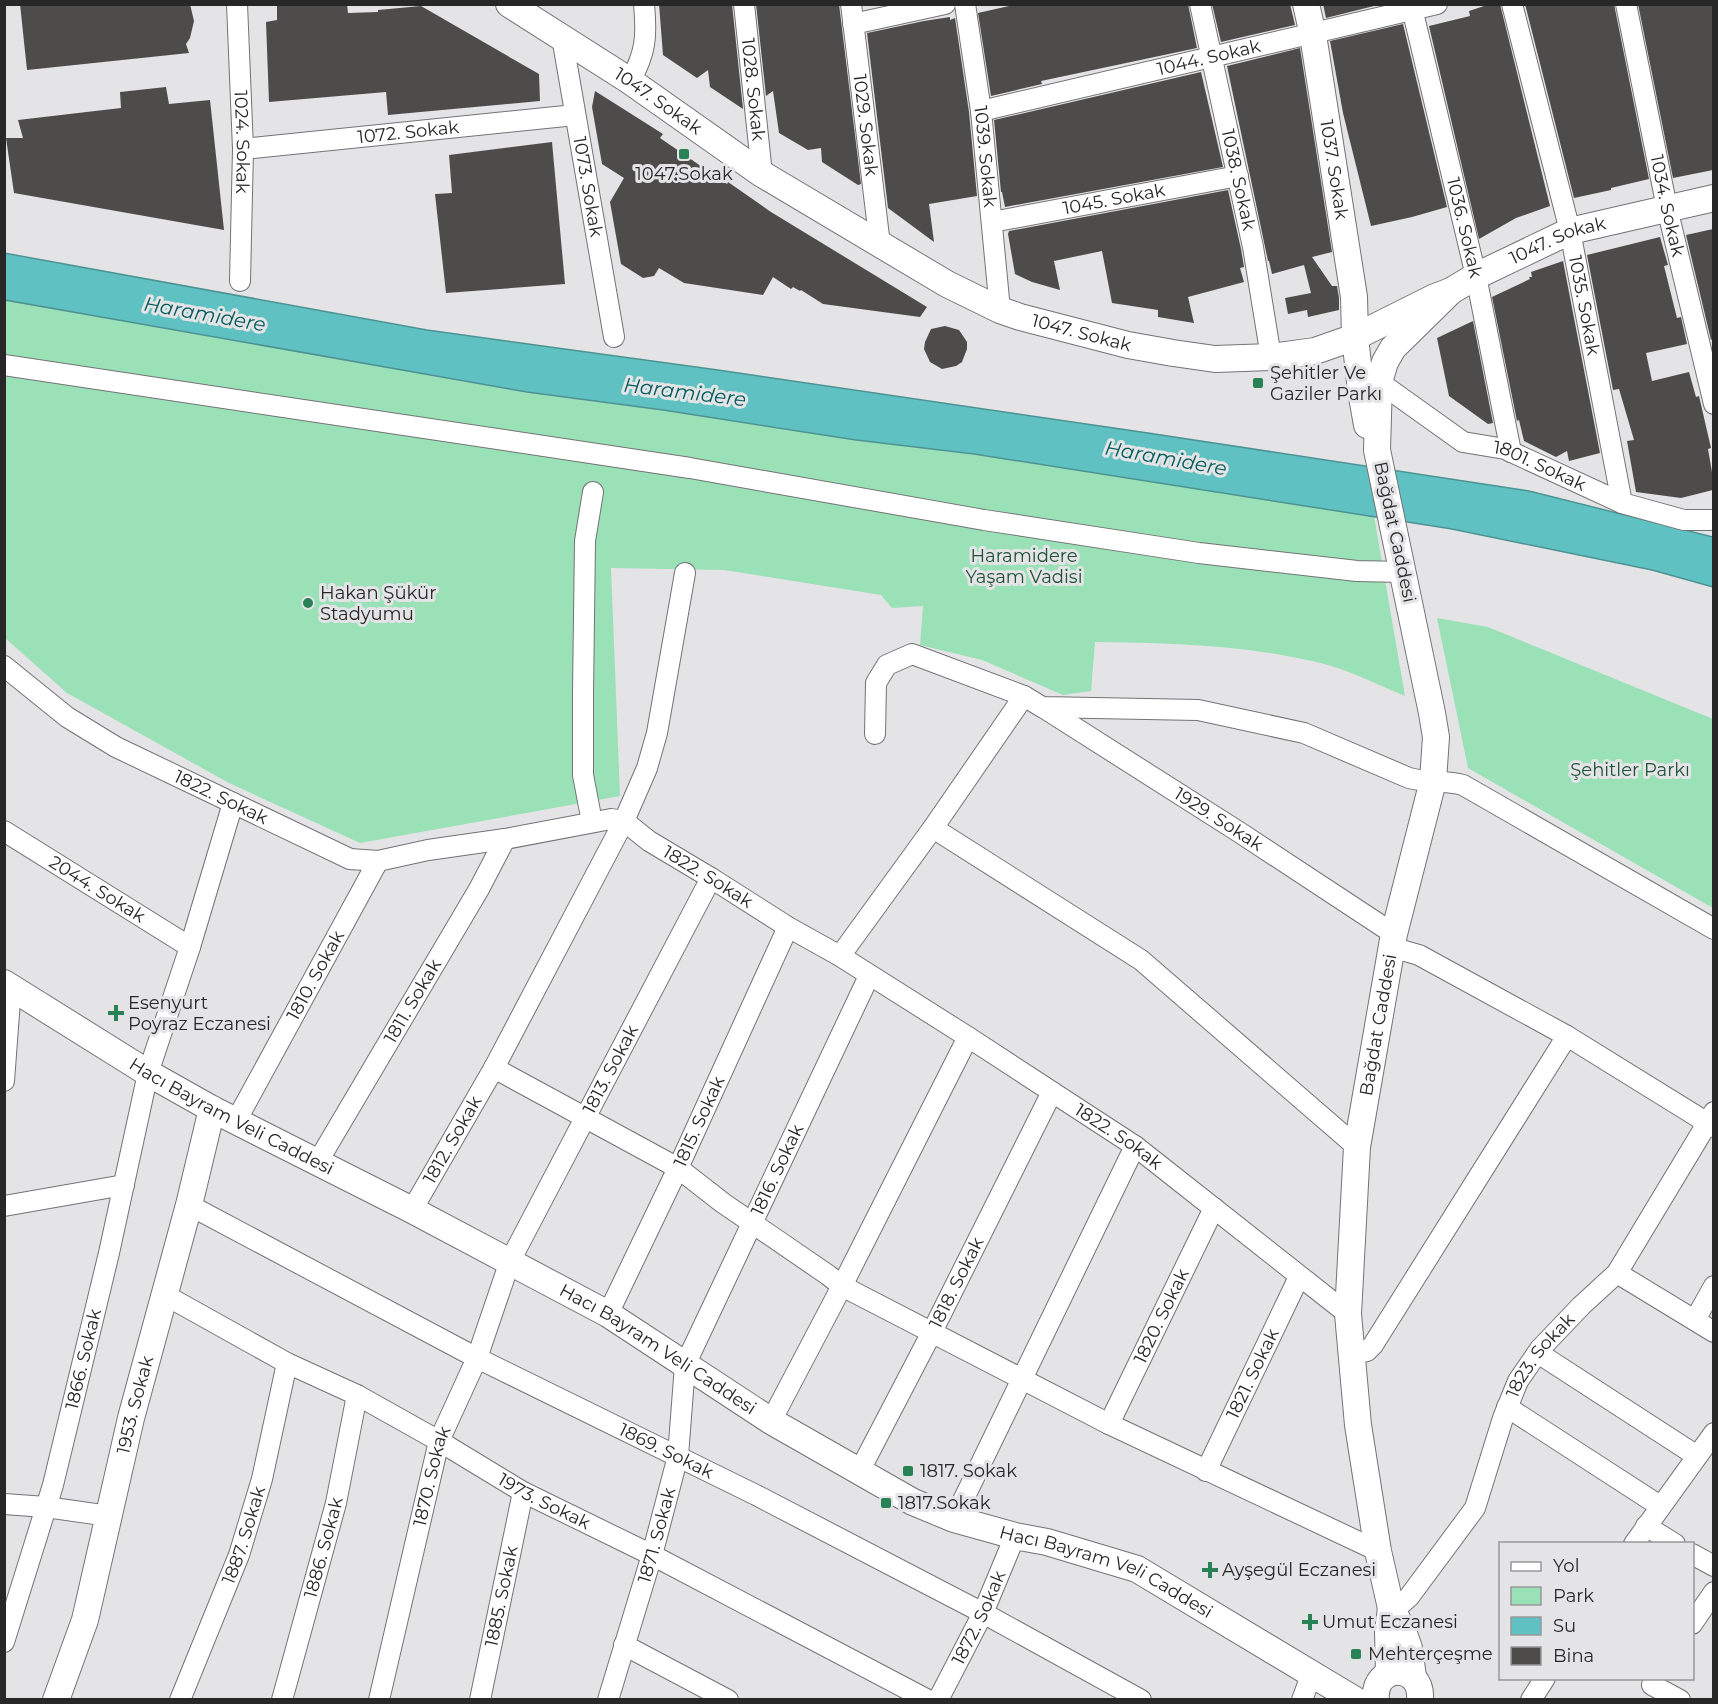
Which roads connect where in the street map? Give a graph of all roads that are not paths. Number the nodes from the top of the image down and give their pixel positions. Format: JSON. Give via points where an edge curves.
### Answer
{"nodes":[{"id":1,"x":237,"y":4,"type":"edge"},
{"id":2,"x":509,"y":4,"type":"edge"},
{"id":3,"x":644,"y":4,"type":"edge"},
{"id":4,"x":744,"y":4,"type":"edge"},
{"id":5,"x":945,"y":4,"type":"edge"},
{"id":6,"x":965,"y":4,"type":"edge"},
{"id":7,"x":1200,"y":4,"type":"edge"},
{"id":8,"x":1306,"y":4,"type":"edge"},
{"id":9,"x":1437,"y":4,"type":"edge"},
{"id":10,"x":1512,"y":4,"type":"edge"},
{"id":11,"x":1626,"y":4,"type":"edge"},
{"id":12,"x":1411,"y":7,"type":"edge"},
{"id":13,"x":852,"y":14,"type":"edge"},
{"id":14,"x":547,"y":22,"type":"edge"},
{"id":15,"x":1313,"y":35,"type":"junction"},
{"id":16,"x":1212,"y":56,"type":"junction"},
{"id":17,"x":630,"y":81,"type":"junction"},
{"id":18,"x":981,"y":111,"type":"junction"},
{"id":19,"x":575,"y":115,"type":"junction"},
{"id":20,"x":243,"y":149,"type":"junction"},
{"id":21,"x":762,"y":174,"type":"junction"},
{"id":22,"x":1238,"y":176,"type":"junction"},
{"id":23,"x":1713,"y":198,"type":"edge"},
{"id":24,"x":1667,"y":208,"type":"junction"},
{"id":25,"x":992,"y":222,"type":"junction"},
{"id":26,"x":1570,"y":231,"type":"junction"},
{"id":27,"x":880,"y":245,"type":"junction"},
{"id":28,"x":1476,"y":276,"type":"junction"},
{"id":29,"x":240,"y":281,"type":"dead end"},
{"id":30,"x":1451,"y":291,"type":"junction"},
{"id":31,"x":1000,"y":310,"type":"junction"},
{"id":32,"x":614,"y":337,"type":"dead end"},
{"id":33,"x":1355,"y":337,"type":"junction"},
{"id":34,"x":1271,"y":357,"type":"junction"},
{"id":35,"x":4,"y":365,"type":"edge"},
{"id":36,"x":1379,"y":382,"type":"junction"},
{"id":37,"x":1713,"y":404,"type":"edge"},
{"id":38,"x":1377,"y":450,"type":"junction"},
{"id":39,"x":1511,"y":452,"type":"junction"},
{"id":40,"x":593,"y":492,"type":"dead end"},
{"id":41,"x":1622,"y":503,"type":"junction"},
{"id":42,"x":1713,"y":520,"type":"edge"},
{"id":43,"x":1403,"y":572,"type":"junction"},
{"id":44,"x":685,"y":573,"type":"dead end"},
{"id":45,"x":4,"y":666,"type":"edge"},
{"id":46,"x":1024,"y":696,"type":"junction"},
{"id":47,"x":1042,"y":707,"type":"junction"},
{"id":48,"x":875,"y":734,"type":"dead end"},
{"id":49,"x":1433,"y":781,"type":"junction"},
{"id":50,"x":233,"y":803,"type":"junction"},
{"id":51,"x":624,"y":821,"type":"junction"},
{"id":52,"x":592,"y":822,"type":"junction"},
{"id":53,"x":933,"y":828,"type":"junction"},
{"id":54,"x":4,"y":831,"type":"edge"},
{"id":55,"x":505,"y":839,"type":"junction"},
{"id":56,"x":378,"y":861,"type":"junction"},
{"id":57,"x":711,"y":878,"type":"junction"},
{"id":58,"x":788,"y":927,"type":"junction"},
{"id":59,"x":1713,"y":929,"type":"edge"},
{"id":60,"x":1393,"y":942,"type":"junction"},
{"id":61,"x":190,"y":947,"type":"junction"},
{"id":62,"x":840,"y":957,"type":"junction"},
{"id":63,"x":869,"y":976,"type":"junction"},
{"id":64,"x":8,"y":985,"type":"edge"},
{"id":65,"x":1567,"y":1036,"type":"junction"},
{"id":66,"x":968,"y":1037,"type":"junction"},
{"id":67,"x":494,"y":1068,"type":"junction"},
{"id":68,"x":148,"y":1073,"type":"junction"},
{"id":69,"x":4,"y":1081,"type":"edge"},
{"id":70,"x":1052,"y":1092,"type":"junction"},
{"id":71,"x":212,"y":1109,"type":"junction"},
{"id":72,"x":585,"y":1119,"type":"junction"},
{"id":73,"x":236,"y":1121,"type":"junction"},
{"id":74,"x":1712,"y":1121,"type":"edge"},
{"id":75,"x":1135,"y":1146,"type":"junction"},
{"id":76,"x":1357,"y":1147,"type":"junction"},
{"id":77,"x":317,"y":1163,"type":"junction"},
{"id":78,"x":678,"y":1168,"type":"junction"},
{"id":79,"x":124,"y":1185,"type":"junction"},
{"id":80,"x":189,"y":1205,"type":"junction"},
{"id":81,"x":4,"y":1206,"type":"edge"},
{"id":82,"x":1214,"y":1208,"type":"junction"},
{"id":83,"x":412,"y":1210,"type":"junction"},
{"id":84,"x":753,"y":1222,"type":"junction"},
{"id":85,"x":510,"y":1261,"type":"junction"},
{"id":86,"x":1617,"y":1273,"type":"junction"},
{"id":87,"x":1299,"y":1277,"type":"junction"},
{"id":88,"x":842,"y":1286,"type":"junction"},
{"id":89,"x":1713,"y":1286,"type":"edge"},
{"id":90,"x":165,"y":1294,"type":"junction"},
{"id":91,"x":608,"y":1314,"type":"junction"},
{"id":92,"x":1348,"y":1314,"type":"junction"},
{"id":93,"x":1695,"y":1320,"type":"junction"},
{"id":94,"x":932,"y":1332,"type":"junction"},
{"id":95,"x":1713,"y":1332,"type":"edge"},
{"id":96,"x":1538,"y":1353,"type":"junction"},
{"id":97,"x":1350,"y":1355,"type":"junction"},
{"id":98,"x":477,"y":1358,"type":"junction"},
{"id":99,"x":287,"y":1363,"type":"junction"},
{"id":100,"x":685,"y":1365,"type":"junction"},
{"id":101,"x":1023,"y":1380,"type":"junction"},
{"id":102,"x":357,"y":1395,"type":"junction"},
{"id":103,"x":1507,"y":1407,"type":"junction"},
{"id":104,"x":771,"y":1421,"type":"junction"},
{"id":105,"x":1109,"y":1424,"type":"junction"},
{"id":106,"x":1713,"y":1433,"type":"edge"},
{"id":107,"x":439,"y":1441,"type":"junction"},
{"id":108,"x":678,"y":1456,"type":"junction"},
{"id":109,"x":1697,"y":1456,"type":"junction"},
{"id":110,"x":1206,"y":1471,"type":"junction"},
{"id":111,"x":859,"y":1472,"type":"junction"},
{"id":112,"x":523,"y":1492,"type":"junction"},
{"id":113,"x":4,"y":1504,"type":"edge"},
{"id":114,"x":1660,"y":1506,"type":"junction"},
{"id":115,"x":46,"y":1507,"type":"junction"},
{"id":116,"x":109,"y":1516,"type":"junction"},
{"id":117,"x":954,"y":1519,"type":"junction"},
{"id":118,"x":1646,"y":1526,"type":"junction"},
{"id":119,"x":1016,"y":1536,"type":"junction"},
{"id":120,"x":1635,"y":1542,"type":"edge"},
{"id":121,"x":1672,"y":1542,"type":"edge"},
{"id":122,"x":1378,"y":1551,"type":"junction"},
{"id":123,"x":652,"y":1555,"type":"junction"},
{"id":124,"x":1694,"y":1555,"type":"edge"},
{"id":125,"x":1713,"y":1566,"type":"edge"},
{"id":126,"x":1713,"y":1592,"type":"edge"},
{"id":127,"x":1391,"y":1608,"type":"junction"},
{"id":128,"x":983,"y":1613,"type":"junction"},
{"id":129,"x":1694,"y":1621,"type":"edge"},
{"id":130,"x":4,"y":1642,"type":"edge"},
{"id":131,"x":624,"y":1645,"type":"junction"},
{"id":132,"x":1318,"y":1676,"type":"junction"},
{"id":133,"x":1544,"y":1680,"type":"edge"},
{"id":134,"x":1410,"y":1685,"type":"edge"},
{"id":135,"x":1650,"y":1688,"type":"edge"},
{"id":136,"x":56,"y":1700,"type":"edge"},
{"id":137,"x":180,"y":1700,"type":"edge"},
{"id":138,"x":282,"y":1700,"type":"edge"},
{"id":139,"x":379,"y":1700,"type":"edge"},
{"id":140,"x":480,"y":1700,"type":"edge"},
{"id":141,"x":608,"y":1700,"type":"edge"},
{"id":142,"x":728,"y":1700,"type":"edge"},
{"id":143,"x":928,"y":1700,"type":"edge"},
{"id":144,"x":938,"y":1700,"type":"edge"},
{"id":145,"x":1141,"y":1700,"type":"edge"},
{"id":146,"x":1302,"y":1700,"type":"edge"},
{"id":147,"x":1355,"y":1700,"type":"edge"},
{"id":148,"x":1376,"y":1700,"type":"edge"},
{"id":149,"x":1531,"y":1700,"type":"edge"},
{"id":150,"x":1680,"y":1700,"type":"edge"}],
"edges":[{"from":1,"to":20,"type":"street","name":"1024. Sokak"},
{"from":2,"to":14,"type":"main road","name":"1047. Sokak"},
{"from":3,"to":17,"type":"street","via":[[645,46]]},
{"from":4,"to":21,"type":"street","name":"1028. Sokak"},
{"from":5,"to":13,"type":"street"},
{"from":6,"to":18,"type":"street","name":"1039. Sokak"},
{"from":7,"to":16,"type":"street","name":"1038. Sokak"},
{"from":8,"to":15,"type":"main road","name":"1037. Sokak"},
{"from":9,"to":12,"type":"street","name":"1044. Sokak"},
{"from":10,"to":26,"type":"street","name":"1035. Sokak"},
{"from":11,"to":24,"type":"street","name":"1034. Sokak"},
{"from":12,"to":15,"type":"street","name":"1044. Sokak"},
{"from":12,"to":28,"type":"street","name":"1036. Sokak"},
{"from":13,"to":27,"type":"street","name":"1029. Sokak"},
{"from":14,"to":17,"type":"main road","name":"1047. Sokak"},
{"from":14,"to":19,"type":"street","name":"1073. Sokak"},
{"from":15,"to":16,"type":"street","name":"1044. Sokak"},
{"from":15,"to":33,"type":"main road","name":"1037. Sokak","via":[[1354,297]]},
{"from":16,"to":18,"type":"street","name":"1044. Sokak"},
{"from":16,"to":22,"type":"street","name":"1038. Sokak"},
{"from":17,"to":21,"type":"main road","name":"1047. Sokak"},
{"from":18,"to":25,"type":"street","name":"1039. Sokak"},
{"from":19,"to":20,"type":"street","name":"1072. Sokak"},
{"from":19,"to":32,"type":"street","name":"1073. Sokak"},
{"from":20,"to":29,"type":"street","name":"1024. Sokak"},
{"from":21,"to":27,"type":"main road","name":"1047. Sokak"},
{"from":22,"to":25,"type":"street","name":"1045. Sokak"},
{"from":22,"to":34,"type":"street","name":"1038. Sokak"},
{"from":23,"to":24,"type":"main road","name":"1047. Sokak"},
{"from":24,"to":26,"type":"main road","name":"1047. Sokak"},
{"from":24,"to":37,"type":"street","name":"1034. Sokak"},
{"from":25,"to":31,"type":"street","name":"1039. Sokak"},
{"from":26,"to":28,"type":"main road","name":"1047. Sokak"},
{"from":26,"to":41,"type":"street","name":"1035. Sokak"},
{"from":27,"to":31,"type":"main road","name":"1047. Sokak"},
{"from":28,"to":30,"type":"main road","name":"1047. Sokak"},
{"from":28,"to":39,"type":"street","name":"1036. Sokak"},
{"from":30,"to":33,"type":"main road","name":"1047. Sokak"},
{"from":30,"to":36,"type":"main road","via":[[1393,348]]},
{"from":31,"to":34,"type":"main road","name":"1047. Sokak","via":[[1128,345],[1173,353],[1215,359]]},
{"from":33,"to":34,"type":"main road","name":"1047. Sokak","via":[[1315,351]]},
{"from":33,"to":38,"type":"main road","name":"1037. Sokak","via":[[1368,432]]},
{"from":35,"to":43,"type":"street","via":[[690,468],[1199,553],[1357,571]]},
{"from":36,"to":38,"type":"main road"},
{"from":36,"to":39,"type":"street","name":"1801. Sokak","via":[[1463,442]]},
{"from":38,"to":43,"type":"main road","name":"Bağdat Caddesi"},
{"from":39,"to":41,"type":"street","name":"1801. Sokak"},
{"from":40,"to":52,"type":"street","via":[[585,541],[583,693],[584,775]]},
{"from":41,"to":42,"type":"street","name":"1801. Sokak","via":[[1684,520]]},
{"from":43,"to":49,"type":"main road","name":"Bağdat Caddesi","via":[[1436,737]]},
{"from":44,"to":51,"type":"street","name":"1812. Sokak","via":[[657,733]]},
{"from":45,"to":50,"type":"street","name":"1822. Sokak","via":[[67,717],[106,741]]},
{"from":46,"to":47,"type":"street","name":"1929. Sokak"},
{"from":46,"to":48,"type":"street","name":"1929. Sokak","via":[[912,654],[887,665],[876,682]]},
{"from":46,"to":53,"type":"street"},
{"from":47,"to":49,"type":"street","via":[[1197,710],[1304,733],[1409,778]]},
{"from":47,"to":60,"type":"street","name":"1929. Sokak","via":[[1239,832]]},
{"from":49,"to":59,"type":"street","via":[[1456,783],[1476,792]]},
{"from":49,"to":60,"type":"main road","name":"Bağdat Caddesi"},
{"from":50,"to":56,"type":"street","name":"1822. Sokak","via":[[350,859]]},
{"from":50,"to":61,"type":"street","name":"1866. Sokak"},
{"from":51,"to":52,"type":"street","name":"1822. Sokak"},
{"from":51,"to":57,"type":"street","name":"1822. Sokak","via":[[649,841]]},
{"from":51,"to":67,"type":"street","name":"1812. Sokak"},
{"from":52,"to":55,"type":"street","name":"1822. Sokak"},
{"from":53,"to":62,"type":"street"},
{"from":53,"to":76,"type":"street","via":[[1142,960]]},
{"from":54,"to":61,"type":"street","name":"2044. Sokak"},
{"from":55,"to":56,"type":"street","name":"1822. Sokak"},
{"from":55,"to":77,"type":"street","name":"1811. Sokak"},
{"from":56,"to":73,"type":"street","name":"1810. Sokak"},
{"from":57,"to":58,"type":"street","name":"1822. Sokak"},
{"from":57,"to":72,"type":"street","name":"1813. Sokak"},
{"from":58,"to":62,"type":"street","name":"1822. Sokak"},
{"from":58,"to":78,"type":"street","name":"1815. Sokak"},
{"from":60,"to":65,"type":"street"},
{"from":60,"to":76,"type":"main road","name":"Bağdat Caddesi"},
{"from":61,"to":68,"type":"street","name":"1866. Sokak"},
{"from":62,"to":63,"type":"street","name":"1822. Sokak"},
{"from":63,"to":66,"type":"street","name":"1822. Sokak"},
{"from":63,"to":84,"type":"street","name":"1816. Sokak"},
{"from":64,"to":68,"type":"main road","name":"Hacı Bayram Veli Caddesi"},
{"from":64,"to":69,"type":"street"},
{"from":65,"to":74,"type":"street"},
{"from":65,"to":97,"type":"street","via":[[1373,1345],[1367,1351]]},
{"from":66,"to":70,"type":"street","name":"1822. Sokak"},
{"from":66,"to":88,"type":"street"},
{"from":67,"to":72,"type":"street"},
{"from":67,"to":83,"type":"street","name":"1812. Sokak"},
{"from":68,"to":71,"type":"main road","name":"Hacı Bayram Veli Caddesi"},
{"from":68,"to":79,"type":"street","name":"1866. Sokak"},
{"from":70,"to":75,"type":"street","name":"1822. Sokak"},
{"from":70,"to":94,"type":"street","name":"1818. Sokak"},
{"from":71,"to":73,"type":"main road","name":"Hacı Bayram Veli Caddesi"},
{"from":71,"to":80,"type":"main road","name":"1953. Sokak"},
{"from":72,"to":78,"type":"street"},
{"from":72,"to":85,"type":"street","name":"1813. Sokak"},
{"from":73,"to":77,"type":"main road","name":"Hacı Bayram Veli Caddesi"},
{"from":74,"to":86,"type":"street","name":"1823. Sokak"},
{"from":75,"to":82,"type":"street","name":"1822. Sokak"},
{"from":75,"to":101,"type":"street"},
{"from":76,"to":92,"type":"main road","name":"Bağdat Caddesi"},
{"from":77,"to":83,"type":"main road","name":"Hacı Bayram Veli Caddesi"},
{"from":78,"to":84,"type":"street"},
{"from":78,"to":91,"type":"street","name":"1815. Sokak"},
{"from":79,"to":81,"type":"street"},
{"from":79,"to":115,"type":"street","name":"1866. Sokak"},
{"from":80,"to":90,"type":"main road","name":"1953. Sokak"},
{"from":80,"to":98,"type":"street","name":"1869. Sokak"},
{"from":82,"to":87,"type":"street","name":"1822. Sokak"},
{"from":82,"to":105,"type":"street","name":"1820. Sokak"},
{"from":83,"to":85,"type":"main road","name":"Hacı Bayram Veli Caddesi"},
{"from":84,"to":88,"type":"street"},
{"from":84,"to":100,"type":"street","name":"1816. Sokak"},
{"from":85,"to":91,"type":"main road","name":"Hacı Bayram Veli Caddesi"},
{"from":85,"to":98,"type":"street","name":"1870. Sokak"},
{"from":86,"to":93,"type":"street"},
{"from":86,"to":96,"type":"street","name":"1823. Sokak"},
{"from":87,"to":92,"type":"street","name":"1822. Sokak"},
{"from":87,"to":110,"type":"street","name":"1821. Sokak"},
{"from":88,"to":94,"type":"street"},
{"from":88,"to":104,"type":"street"},
{"from":89,"to":93,"type":"street"},
{"from":90,"to":99,"type":"street","name":"1973. Sokak"},
{"from":90,"to":116,"type":"main road","name":"1953. Sokak"},
{"from":91,"to":100,"type":"main road","name":"Hacı Bayram Veli Caddesi"},
{"from":92,"to":97,"type":"main road","name":"Bağdat Caddesi"},
{"from":93,"to":95,"type":"street"},
{"from":94,"to":101,"type":"street"},
{"from":94,"to":111,"type":"street","name":"1818. Sokak"},
{"from":96,"to":103,"type":"street","name":"1823. Sokak","via":[[1518,1381]]},
{"from":96,"to":109,"type":"street"},
{"from":97,"to":122,"type":"main road","name":"Bağdat Caddesi"},
{"from":98,"to":107,"type":"street","name":"1870. Sokak"},
{"from":98,"to":108,"type":"street","name":"1869. Sokak"},
{"from":99,"to":102,"type":"street","name":"1973. Sokak"},
{"from":99,"to":137,"type":"street","name":"1887. Sokak","via":[[262,1479],[239,1555]]},
{"from":100,"to":104,"type":"main road","name":"Hacı Bayram Veli Caddesi"},
{"from":100,"to":108,"type":"street","name":"1871. Sokak"},
{"from":101,"to":105,"type":"street"},
{"from":101,"to":117,"type":"street"},
{"from":102,"to":107,"type":"street","name":"1973. Sokak"},
{"from":102,"to":138,"type":"street","name":"1886. Sokak","via":[[336,1503]]},
{"from":103,"to":114,"type":"street"},
{"from":103,"to":127,"type":"street","name":"1823. Sokak","via":[[1475,1508],[1409,1597]]},
{"from":104,"to":111,"type":"main road","name":"Hacı Bayram Veli Caddesi"},
{"from":105,"to":110,"type":"street"},
{"from":106,"to":109,"type":"street"},
{"from":107,"to":112,"type":"street","name":"1973. Sokak"},
{"from":107,"to":139,"type":"street","name":"1870. Sokak"},
{"from":108,"to":123,"type":"street","name":"1871. Sokak"},
{"from":108,"to":128,"type":"street","name":"1869. Sokak"},
{"from":109,"to":114,"type":"street"},
{"from":110,"to":122,"type":"street"},
{"from":111,"to":117,"type":"main road","name":"Hacı Bayram Veli Caddesi"},
{"from":112,"to":123,"type":"street","name":"1973. Sokak"},
{"from":112,"to":140,"type":"street","name":"1885. Sokak"},
{"from":113,"to":115,"type":"street"},
{"from":114,"to":118,"type":"street"},
{"from":115,"to":116,"type":"street"},
{"from":115,"to":130,"type":"street","name":"1866. Sokak"},
{"from":116,"to":136,"type":"main road","name":"1953. Sokak","via":[[86,1620]]},
{"from":117,"to":119,"type":"main road","name":"Hacı Bayram Veli Caddesi"},
{"from":118,"to":120,"type":"street"},
{"from":118,"to":121,"type":"street"},
{"from":119,"to":128,"type":"street","name":"1872. Sokak"},
{"from":119,"to":132,"type":"main road","name":"Hacı Bayram Veli Caddesi","via":[[1137,1569]]},
{"from":122,"to":127,"type":"main road","name":"Bağdat Caddesi"},
{"from":123,"to":131,"type":"street","name":"1871. Sokak"},
{"from":123,"to":143,"type":"street","name":"1973. Sokak"},
{"from":124,"to":125,"type":"street"},
{"from":126,"to":129,"type":"street"},
{"from":127,"to":134,"type":"main road","name":"Bağdat Caddesi","via":[[1388,1646]]},
{"from":128,"to":144,"type":"street","name":"1872. Sokak"},
{"from":128,"to":145,"type":"street","name":"1869. Sokak"},
{"from":131,"to":141,"type":"street","name":"1871. Sokak"},
{"from":131,"to":142,"type":"street"},
{"from":132,"to":134,"type":"main road"},
{"from":132,"to":146,"type":"street"},
{"from":132,"to":147,"type":"main road","name":"Hacı Bayram Veli Caddesi"},
{"from":133,"to":149,"type":"street"},
{"from":134,"to":148,"type":"main road","via":[[1377,1686]]},
{"from":135,"to":150,"type":"street"}]}
